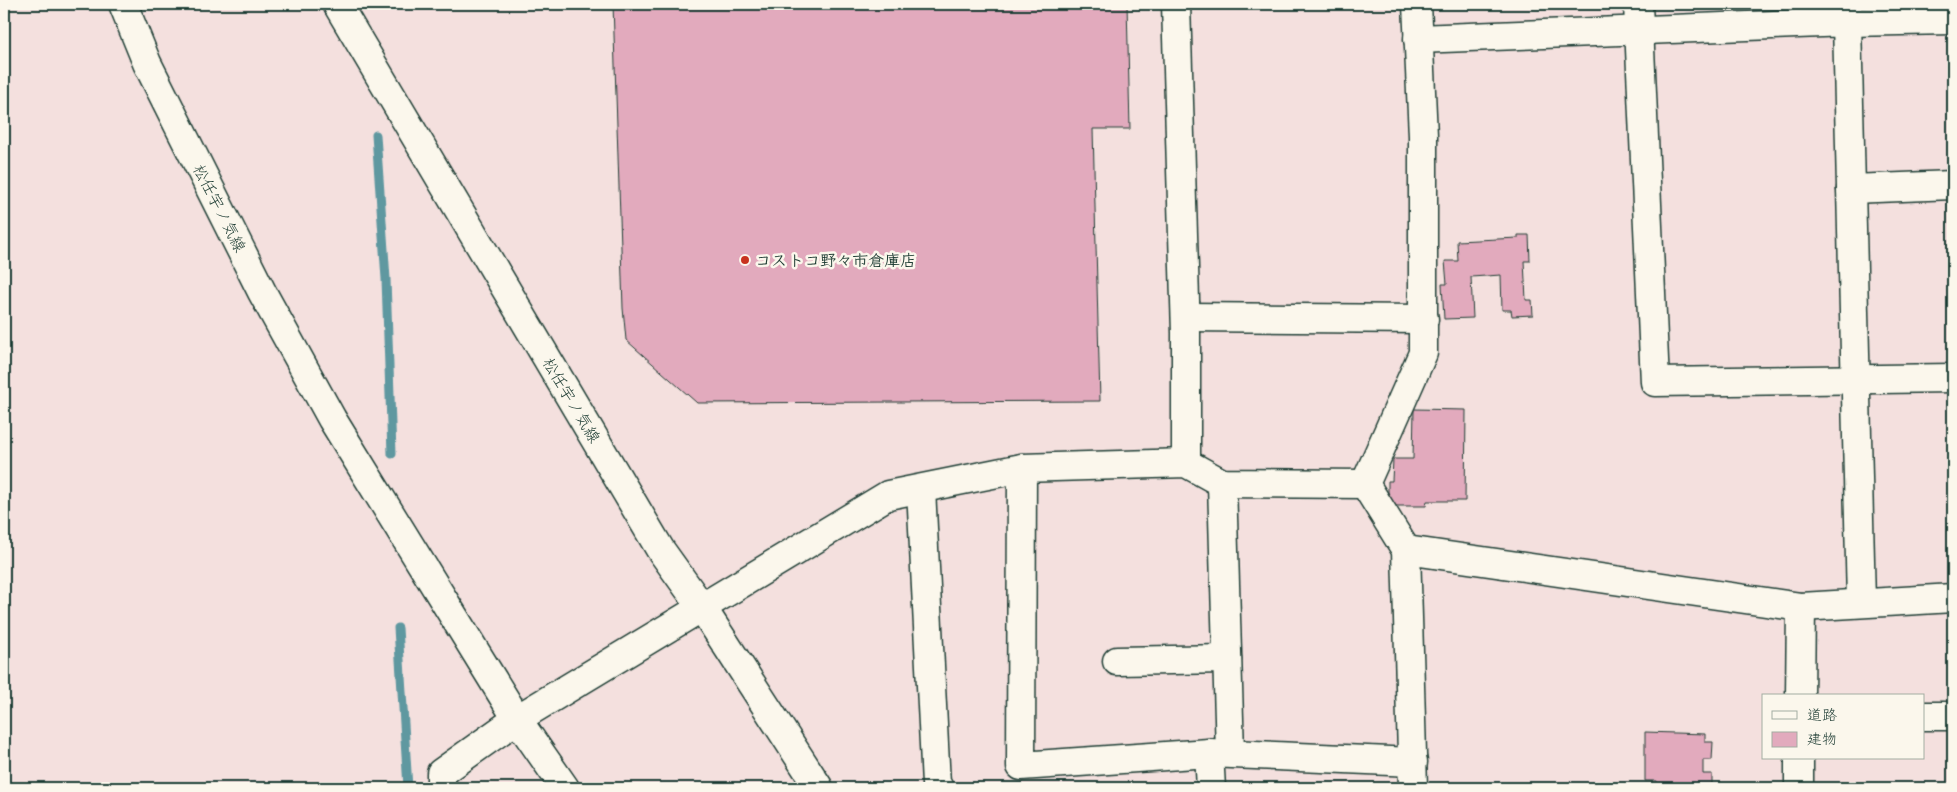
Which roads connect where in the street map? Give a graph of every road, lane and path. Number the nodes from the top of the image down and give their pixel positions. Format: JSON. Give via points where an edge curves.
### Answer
{"nodes":[{"id":1,"x":123,"y":4,"type":"edge"},
{"id":2,"x":337,"y":4,"type":"edge"},
{"id":3,"x":1176,"y":4,"type":"edge"},
{"id":4,"x":1417,"y":4,"type":"edge"},
{"id":5,"x":1847,"y":13,"type":"edge"},
{"id":6,"x":1638,"y":17,"type":"edge"},
{"id":7,"x":1953,"y":20,"type":"edge"},
{"id":8,"x":1418,"y":39,"type":"junction"},
{"id":9,"x":1953,"y":185,"type":"edge"},
{"id":10,"x":1851,"y":189,"type":"junction"},
{"id":11,"x":1186,"y":317,"type":"junction"},
{"id":12,"x":1424,"y":319,"type":"junction"},
{"id":13,"x":1953,"y":378,"type":"edge"},
{"id":14,"x":1856,"y":380,"type":"junction"},
{"id":15,"x":1186,"y":463,"type":"junction"},
{"id":16,"x":1022,"y":468,"type":"junction"},
{"id":17,"x":1222,"y":483,"type":"junction"},
{"id":18,"x":1365,"y":484,"type":"junction"},
{"id":19,"x":921,"y":488,"type":"junction"},
{"id":20,"x":1406,"y":550,"type":"junction"},
{"id":21,"x":1953,"y":598,"type":"edge"},
{"id":22,"x":1861,"y":602,"type":"junction"},
{"id":23,"x":1801,"y":607,"type":"junction"},
{"id":24,"x":703,"y":609,"type":"junction"},
{"id":25,"x":1227,"y":659,"type":"junction"},
{"id":26,"x":1117,"y":661,"type":"dead end"},
{"id":27,"x":1800,"y":694,"type":"edge"},
{"id":28,"x":1924,"y":716,"type":"edge"},
{"id":29,"x":1953,"y":716,"type":"edge"},
{"id":30,"x":517,"y":719,"type":"junction"},
{"id":31,"x":1220,"y":753,"type":"junction"},
{"id":32,"x":1799,"y":760,"type":"edge"},
{"id":33,"x":1413,"y":775,"type":"edge"},
{"id":34,"x":442,"y":788,"type":"edge"},
{"id":35,"x":564,"y":788,"type":"edge"},
{"id":36,"x":820,"y":788,"type":"edge"},
{"id":37,"x":938,"y":788,"type":"edge"},
{"id":38,"x":1211,"y":788,"type":"edge"},
{"id":39,"x":1799,"y":788,"type":"edge"}],
"edges":[{"from":1,"to":30,"type":"street","name":"松任宇ノ気線","via":[[147,63],[266,300],[332,419]]},
{"from":2,"to":24,"type":"street","name":"松任宇ノ気線","via":[[660,549]]},
{"from":3,"to":11,"type":"street"},
{"from":4,"to":8,"type":"street"},
{"from":5,"to":6,"type":"street"},
{"from":5,"to":7,"type":"street"},
{"from":5,"to":10,"type":"street"},
{"from":6,"to":8,"type":"street"},
{"from":6,"to":14,"type":"street","via":[[1655,382]]},
{"from":8,"to":12,"type":"street","via":[[1423,136]]},
{"from":9,"to":10,"type":"street"},
{"from":10,"to":14,"type":"street"},
{"from":11,"to":12,"type":"street"},
{"from":11,"to":15,"type":"street"},
{"from":12,"to":18,"type":"street","via":[[1424,353]]},
{"from":13,"to":14,"type":"street"},
{"from":14,"to":22,"type":"street"},
{"from":15,"to":16,"type":"street"},
{"from":15,"to":17,"type":"street"},
{"from":16,"to":19,"type":"street"},
{"from":16,"to":31,"type":"street","via":[[1021,766]]},
{"from":17,"to":18,"type":"street"},
{"from":17,"to":25,"type":"street"},
{"from":18,"to":20,"type":"street"},
{"from":19,"to":24,"type":"street","via":[[888,495]]},
{"from":19,"to":37,"type":"street"},
{"from":20,"to":23,"type":"street"},
{"from":20,"to":33,"type":"street"},
{"from":21,"to":22,"type":"street"},
{"from":22,"to":23,"type":"street"},
{"from":23,"to":27,"type":"street"},
{"from":24,"to":30,"type":"street"},
{"from":24,"to":36,"type":"street","name":"松任宇ノ気線"},
{"from":25,"to":26,"type":"street"},
{"from":25,"to":31,"type":"street"},
{"from":28,"to":29,"type":"street"},
{"from":30,"to":34,"type":"street","via":[[441,773]]},
{"from":30,"to":35,"type":"street","name":"松任宇ノ気線"},
{"from":31,"to":33,"type":"street"},
{"from":31,"to":38,"type":"street"},
{"from":32,"to":39,"type":"street"}]}
